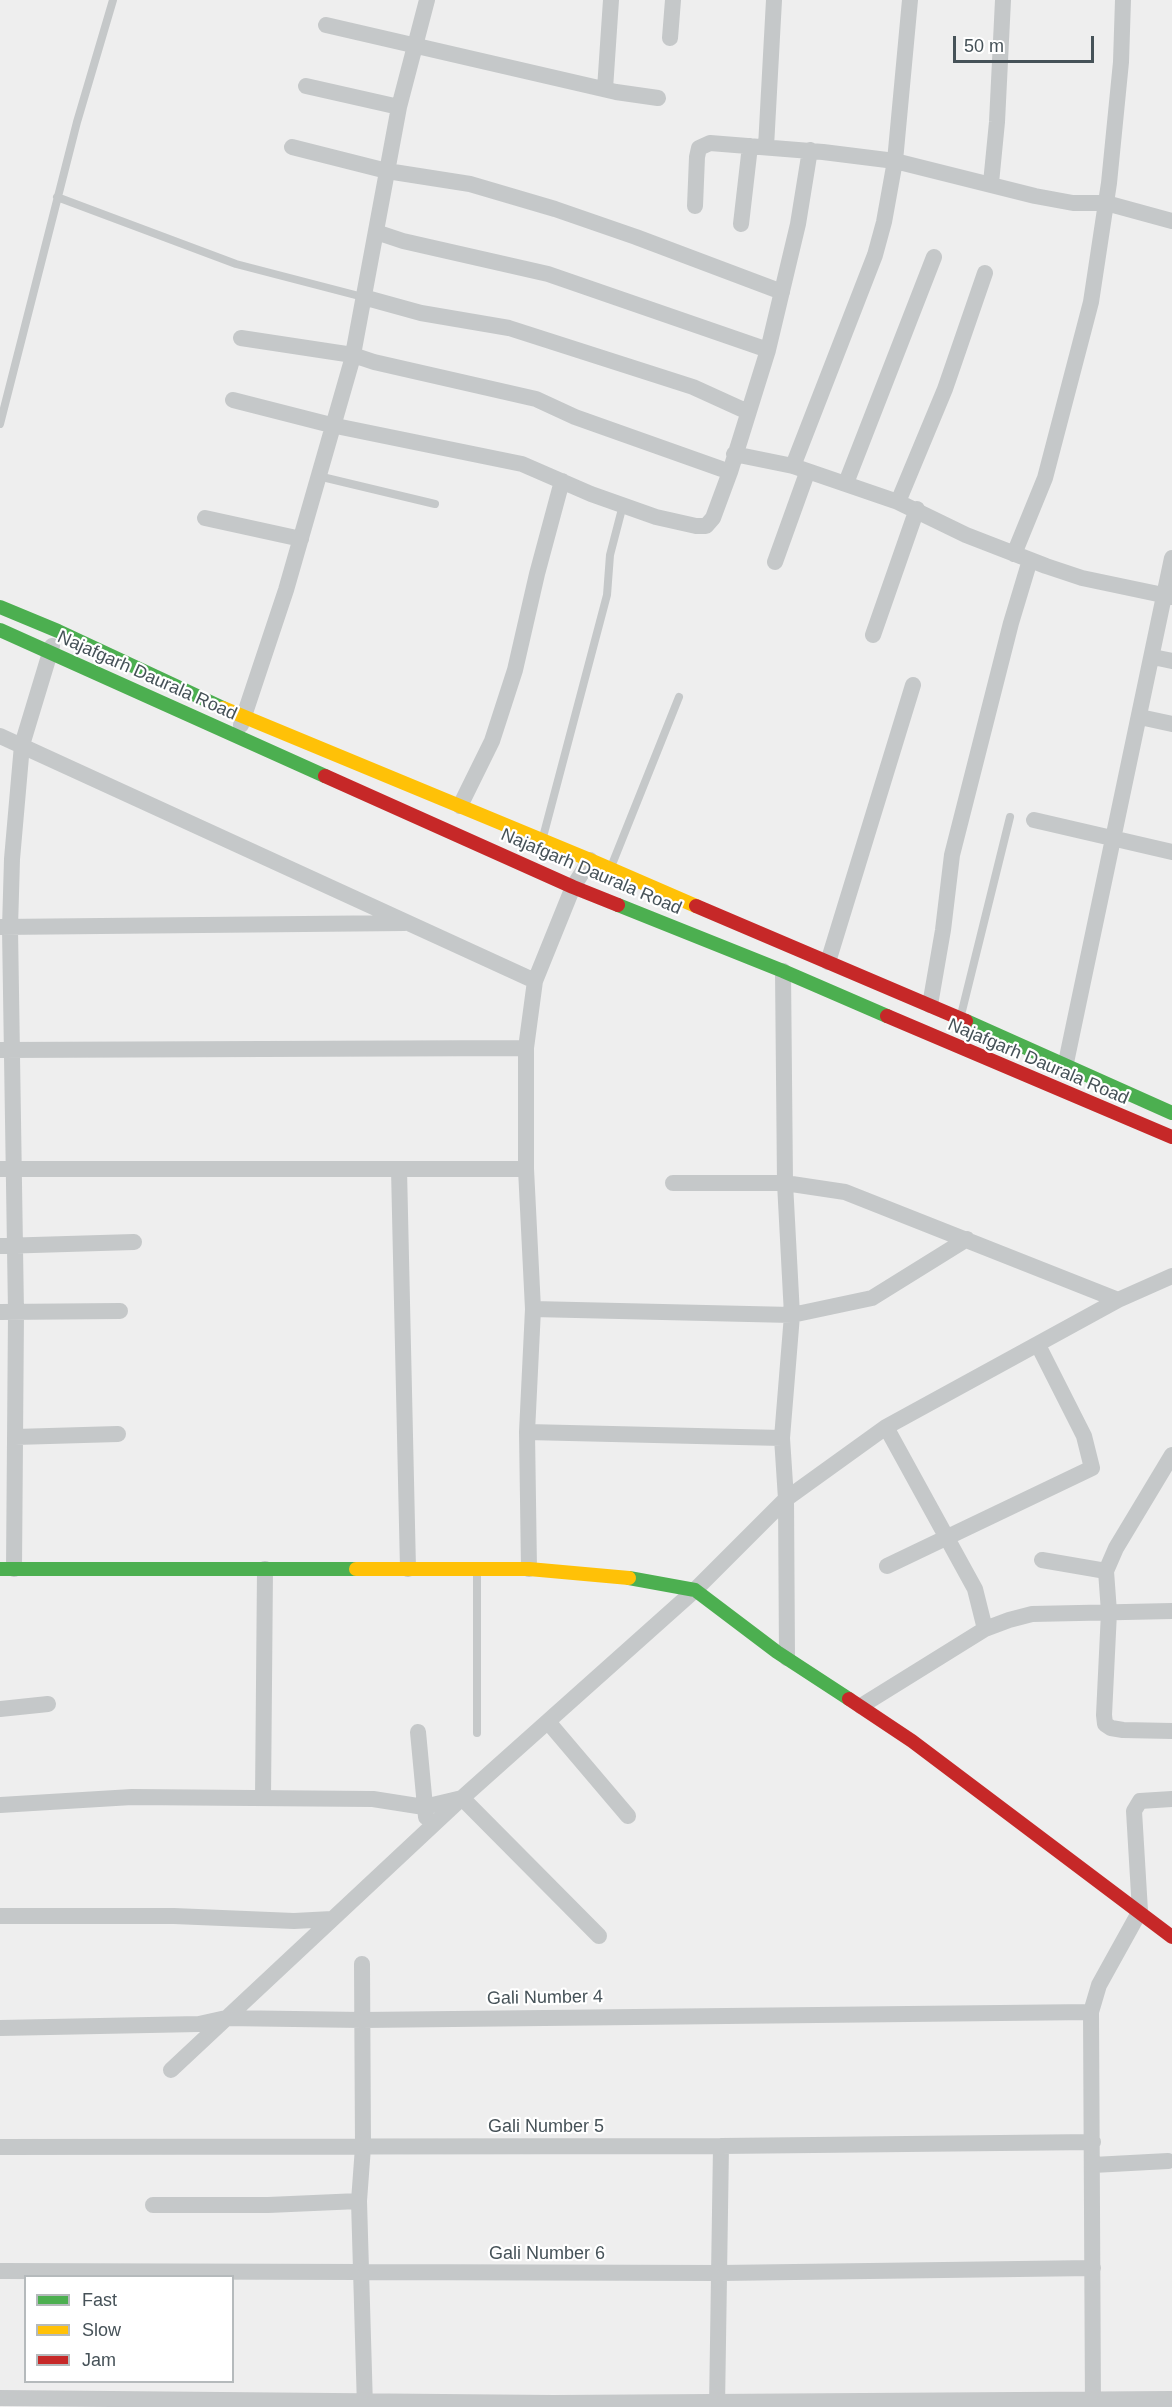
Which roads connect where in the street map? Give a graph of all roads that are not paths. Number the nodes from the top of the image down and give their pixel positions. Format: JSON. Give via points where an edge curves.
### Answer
{"nodes":[{"id":1,"x":113,"y":0,"type":"edge"},
{"id":2,"x":427,"y":0,"type":"edge"},
{"id":3,"x":611,"y":0,"type":"edge"},
{"id":4,"x":673,"y":0,"type":"edge"},
{"id":5,"x":774,"y":0,"type":"edge"},
{"id":6,"x":910,"y":0,"type":"edge"},
{"id":7,"x":1004,"y":0,"type":"edge"},
{"id":8,"x":1123,"y":0,"type":"edge"},
{"id":9,"x":326,"y":25,"type":"dead end"},
{"id":10,"x":670,"y":38,"type":"dead end"},
{"id":11,"x":416,"y":46,"type":"junction"},
{"id":12,"x":306,"y":86,"type":"dead end"},
{"id":13,"x":605,"y":89,"type":"junction"},
{"id":14,"x":658,"y":98,"type":"dead end"},
{"id":15,"x":399,"y":107,"type":"junction"},
{"id":16,"x":292,"y":147,"type":"dead end"},
{"id":17,"x":758,"y":147,"type":"junction"},
{"id":18,"x":810,"y":150,"type":"junction"},
{"id":19,"x":895,"y":160,"type":"junction"},
{"id":20,"x":387,"y":171,"type":"junction"},
{"id":21,"x":991,"y":183,"type":"junction"},
{"id":22,"x":57,"y":197,"type":"junction"},
{"id":23,"x":1106,"y":203,"type":"junction"},
{"id":24,"x":695,"y":206,"type":"dead end"},
{"id":25,"x":1172,"y":221,"type":"edge"},
{"id":26,"x":741,"y":224,"type":"dead end"},
{"id":27,"x":376,"y":232,"type":"junction"},
{"id":28,"x":934,"y":257,"type":"dead end"},
{"id":29,"x":985,"y":273,"type":"dead end"},
{"id":30,"x":782,"y":292,"type":"junction"},
{"id":31,"x":363,"y":297,"type":"junction"},
{"id":32,"x":241,"y":338,"type":"dead end"},
{"id":33,"x":768,"y":350,"type":"junction"},
{"id":34,"x":353,"y":355,"type":"junction"},
{"id":35,"x":233,"y":400,"type":"dead end"},
{"id":36,"x":748,"y":412,"type":"junction"},
{"id":37,"x":0,"y":424,"type":"edge"},
{"id":38,"x":332,"y":425,"type":"junction"},
{"id":39,"x":734,"y":454,"type":"junction"},
{"id":40,"x":800,"y":469,"type":"junction"},
{"id":41,"x":730,"y":472,"type":"junction"},
{"id":42,"x":318,"y":476,"type":"junction"},
{"id":43,"x":562,"y":481,"type":"junction"},
{"id":44,"x":846,"y":483,"type":"junction"},
{"id":45,"x":898,"y":502,"type":"junction"},
{"id":46,"x":435,"y":504,"type":"dead end"},
{"id":47,"x":623,"y":505,"type":"junction"},
{"id":48,"x":917,"y":509,"type":"junction"},
{"id":49,"x":205,"y":518,"type":"dead end"},
{"id":50,"x":301,"y":539,"type":"junction"},
{"id":51,"x":1014,"y":554,"type":"junction"},
{"id":52,"x":1172,"y":558,"type":"edge"},
{"id":53,"x":1030,"y":560,"type":"junction"},
{"id":54,"x":775,"y":562,"type":"dead end"},
{"id":55,"x":1169,"y":596,"type":"edge"},
{"id":56,"x":0,"y":607,"type":"edge"},
{"id":57,"x":0,"y":630,"type":"edge"},
{"id":58,"x":58,"y":631,"type":"junction"},
{"id":59,"x":873,"y":635,"type":"dead end"},
{"id":60,"x":50,"y":652,"type":"junction"},
{"id":61,"x":1153,"y":657,"type":"junction"},
{"id":62,"x":1172,"y":661,"type":"edge"},
{"id":63,"x":913,"y":685,"type":"dead end"},
{"id":64,"x":679,"y":697,"type":"dead end"},
{"id":65,"x":1140,"y":717,"type":"junction"},
{"id":66,"x":244,"y":718,"type":"junction"},
{"id":67,"x":1172,"y":724,"type":"edge"},
{"id":68,"x":0,"y":736,"type":"edge"},
{"id":69,"x":236,"y":736,"type":"junction"},
{"id":70,"x":22,"y":745,"type":"junction"},
{"id":71,"x":8,"y":802,"type":"edge"},
{"id":72,"x":460,"y":806,"type":"junction"},
{"id":73,"x":1010,"y":817,"type":"dead end"},
{"id":74,"x":1034,"y":820,"type":"dead end"},
{"id":75,"x":1114,"y":839,"type":"junction"},
{"id":76,"x":542,"y":840,"type":"junction"},
{"id":77,"x":1172,"y":852,"type":"edge"},
{"id":78,"x":6,"y":858,"type":"edge"},
{"id":79,"x":590,"y":860,"type":"junction"},
{"id":80,"x":610,"y":870,"type":"junction"},
{"id":81,"x":573,"y":887,"type":"junction"},
{"id":82,"x":412,"y":923,"type":"junction"},
{"id":83,"x":5,"y":927,"type":"edge"},
{"id":84,"x":828,"y":962,"type":"junction"},
{"id":85,"x":783,"y":970,"type":"junction"},
{"id":86,"x":535,"y":981,"type":"junction"},
{"id":87,"x":930,"y":1005,"type":"junction"},
{"id":88,"x":960,"y":1019,"type":"junction"},
{"id":89,"x":526,"y":1048,"type":"junction"},
{"id":90,"x":6,"y":1050,"type":"edge"},
{"id":91,"x":1065,"y":1066,"type":"junction"},
{"id":92,"x":1060,"y":1091,"type":"junction"},
{"id":93,"x":1172,"y":1113,"type":"edge"},
{"id":94,"x":1172,"y":1137,"type":"edge"},
{"id":95,"x":7,"y":1169,"type":"edge"},
{"id":96,"x":399,"y":1169,"type":"junction"},
{"id":97,"x":526,"y":1169,"type":"junction"},
{"id":98,"x":786,"y":1183,"type":"junction"},
{"id":99,"x":673,"y":1184,"type":"dead end"},
{"id":100,"x":967,"y":1239,"type":"junction"},
{"id":101,"x":134,"y":1242,"type":"dead end"},
{"id":102,"x":7,"y":1245,"type":"edge"},
{"id":103,"x":1172,"y":1276,"type":"edge"},
{"id":104,"x":1118,"y":1300,"type":"junction"},
{"id":105,"x":533,"y":1309,"type":"junction"},
{"id":106,"x":120,"y":1311,"type":"dead end"},
{"id":107,"x":8,"y":1312,"type":"edge"},
{"id":108,"x":792,"y":1315,"type":"junction"},
{"id":109,"x":1038,"y":1345,"type":"junction"},
{"id":110,"x":886,"y":1427,"type":"junction"},
{"id":111,"x":527,"y":1432,"type":"junction"},
{"id":112,"x":118,"y":1434,"type":"dead end"},
{"id":113,"x":15,"y":1437,"type":"junction"},
{"id":114,"x":782,"y":1438,"type":"junction"},
{"id":115,"x":1172,"y":1455,"type":"edge"},
{"id":116,"x":786,"y":1499,"type":"junction"},
{"id":117,"x":948,"y":1538,"type":"junction"},
{"id":118,"x":1042,"y":1560,"type":"dead end"},
{"id":119,"x":887,"y":1566,"type":"dead end"},
{"id":120,"x":7,"y":1569,"type":"edge"},
{"id":121,"x":265,"y":1569,"type":"junction"},
{"id":122,"x":408,"y":1569,"type":"junction"},
{"id":123,"x":529,"y":1569,"type":"junction"},
{"id":124,"x":477,"y":1570,"type":"junction"},
{"id":125,"x":1106,"y":1572,"type":"junction"},
{"id":126,"x":695,"y":1590,"type":"junction"},
{"id":127,"x":1172,"y":1611,"type":"edge"},
{"id":128,"x":1109,"y":1612,"type":"junction"},
{"id":129,"x":985,"y":1629,"type":"junction"},
{"id":130,"x":787,"y":1658,"type":"junction"},
{"id":131,"x":48,"y":1704,"type":"dead end"},
{"id":132,"x":861,"y":1706,"type":"junction"},
{"id":133,"x":0,"y":1709,"type":"edge"},
{"id":134,"x":549,"y":1723,"type":"junction"},
{"id":135,"x":418,"y":1731,"type":"dead end"},
{"id":136,"x":1172,"y":1731,"type":"edge"},
{"id":137,"x":477,"y":1733,"type":"dead end"},
{"id":138,"x":263,"y":1798,"type":"junction"},
{"id":139,"x":462,"y":1798,"type":"junction"},
{"id":140,"x":1172,"y":1798,"type":"edge"},
{"id":141,"x":0,"y":1804,"type":"edge"},
{"id":142,"x":424,"y":1807,"type":"junction"},
{"id":143,"x":628,"y":1816,"type":"dead end"},
{"id":144,"x":428,"y":1830,"type":"junction"},
{"id":145,"x":1140,"y":1911,"type":"junction"},
{"id":146,"x":0,"y":1916,"type":"edge"},
{"id":147,"x":332,"y":1919,"type":"junction"},
{"id":148,"x":599,"y":1936,"type":"dead end"},
{"id":149,"x":1172,"y":1937,"type":"edge"},
{"id":150,"x":362,"y":1964,"type":"dead end"},
{"id":151,"x":1091,"y":2012,"type":"junction"},
{"id":152,"x":226,"y":2018,"type":"junction"},
{"id":153,"x":362,"y":2020,"type":"junction"},
{"id":154,"x":199,"y":2024,"type":"junction"},
{"id":155,"x":0,"y":2028,"type":"edge"},
{"id":156,"x":198,"y":2046,"type":"junction"},
{"id":157,"x":171,"y":2070,"type":"dead end"},
{"id":158,"x":1093,"y":2142,"type":"junction"},
{"id":159,"x":363,"y":2146,"type":"junction"},
{"id":160,"x":721,"y":2146,"type":"junction"},
{"id":161,"x":0,"y":2147,"type":"edge"},
{"id":162,"x":1168,"y":2161,"type":"dead end"},
{"id":163,"x":1093,"y":2165,"type":"junction"},
{"id":164,"x":359,"y":2201,"type":"junction"},
{"id":165,"x":153,"y":2205,"type":"dead end"},
{"id":166,"x":1093,"y":2268,"type":"junction"},
{"id":167,"x":0,"y":2271,"type":"edge"},
{"id":168,"x":361,"y":2273,"type":"junction"},
{"id":169,"x":720,"y":2273,"type":"junction"},
{"id":170,"x":0,"y":2398,"type":"edge"},
{"id":171,"x":1172,"y":2399,"type":"edge"},
{"id":172,"x":21,"y":2403,"type":"edge"},
{"id":173,"x":122,"y":2403,"type":"edge"},
{"id":174,"x":239,"y":2404,"type":"edge"},
{"id":175,"x":302,"y":2404,"type":"edge"},
{"id":176,"x":365,"y":2404,"type":"edge"},
{"id":177,"x":787,"y":2404,"type":"edge"},
{"id":178,"x":848,"y":2404,"type":"edge"},
{"id":179,"x":959,"y":2404,"type":"edge"},
{"id":180,"x":1025,"y":2404,"type":"edge"},
{"id":181,"x":1093,"y":2404,"type":"edge"},
{"id":182,"x":554,"y":2405,"type":"edge"},
{"id":183,"x":622,"y":2405,"type":"edge"},
{"id":184,"x":717,"y":2405,"type":"edge"}],
"edges":[{"from":1,"to":22,"type":"lane"},
{"from":2,"to":11,"type":"street"},
{"from":3,"to":13,"type":"street"},
{"from":4,"to":10,"type":"street"},
{"from":5,"to":17,"type":"street"},
{"from":6,"to":19,"type":"street"},
{"from":7,"to":21,"type":"street"},
{"from":8,"to":23,"type":"street","via":[[1119,85]]},
{"from":9,"to":11,"type":"street"},
{"from":11,"to":13,"type":"street"},
{"from":11,"to":15,"type":"street"},
{"from":12,"to":15,"type":"street"},
{"from":13,"to":14,"type":"street"},
{"from":15,"to":20,"type":"street"},
{"from":16,"to":20,"type":"street"},
{"from":17,"to":18,"type":"street"},
{"from":17,"to":24,"type":"street","via":[[710,143],[699,148]]},
{"from":17,"to":26,"type":"street"},
{"from":18,"to":19,"type":"street"},
{"from":18,"to":30,"type":"street"},
{"from":19,"to":21,"type":"street"},
{"from":19,"to":40,"type":"street","via":[[875,255]]},
{"from":20,"to":27,"type":"street"},
{"from":20,"to":30,"type":"street","via":[[470,184],[555,209]]},
{"from":21,"to":23,"type":"street","via":[[1073,203]]},
{"from":22,"to":31,"type":"lane","via":[[236,264]]},
{"from":22,"to":37,"type":"lane"},
{"from":23,"to":25,"type":"street"},
{"from":23,"to":51,"type":"street","via":[[1092,302],[1057,439]]},
{"from":27,"to":31,"type":"street"},
{"from":27,"to":33,"type":"street","via":[[548,274]]},
{"from":28,"to":44,"type":"street"},
{"from":29,"to":45,"type":"street","via":[[945,389]]},
{"from":30,"to":33,"type":"street"},
{"from":31,"to":34,"type":"street"},
{"from":31,"to":36,"type":"street","via":[[420,313],[509,328],[693,387]]},
{"from":32,"to":34,"type":"street"},
{"from":33,"to":36,"type":"street"},
{"from":34,"to":38,"type":"street"},
{"from":34,"to":41,"type":"street","via":[[536,399],[575,417]]},
{"from":35,"to":38,"type":"street"},
{"from":36,"to":39,"type":"street"},
{"from":38,"to":42,"type":"street"},
{"from":38,"to":43,"type":"street","via":[[522,464]]},
{"from":39,"to":40,"type":"street"},
{"from":39,"to":41,"type":"street"},
{"from":40,"to":44,"type":"street"},
{"from":40,"to":54,"type":"street"},
{"from":41,"to":47,"type":"street","via":[[713,518],[706,526],[656,517]]},
{"from":42,"to":46,"type":"lane"},
{"from":42,"to":50,"type":"street"},
{"from":43,"to":47,"type":"street"},
{"from":43,"to":72,"type":"street","via":[[515,670],[492,741]]},
{"from":44,"to":45,"type":"street"},
{"from":45,"to":48,"type":"street"},
{"from":47,"to":76,"type":"lane","via":[[610,555],[608,595]]},
{"from":48,"to":51,"type":"street"},
{"from":48,"to":59,"type":"street"},
{"from":49,"to":50,"type":"street"},
{"from":50,"to":66,"type":"street"},
{"from":51,"to":53,"type":"street"},
{"from":52,"to":55,"type":"street"},
{"from":53,"to":55,"type":"street","via":[[1082,578]]},
{"from":53,"to":87,"type":"street","via":[[952,855]]},
{"from":55,"to":61,"type":"street"},
{"from":56,"to":58,"type":"main road","name":"Najafgarh Daurala Road"},
{"from":57,"to":60,"type":"main road","name":"Najafgarh Daurala Road"},
{"from":58,"to":60,"type":"street"},
{"from":58,"to":66,"type":"main road","name":"Najafgarh Daurala Road"},
{"from":60,"to":69,"type":"main road","name":"Najafgarh Daurala Road"},
{"from":60,"to":70,"type":"street"},
{"from":61,"to":62,"type":"street"},
{"from":61,"to":65,"type":"street"},
{"from":63,"to":84,"type":"street"},
{"from":64,"to":80,"type":"lane"},
{"from":65,"to":67,"type":"street"},
{"from":65,"to":75,"type":"street"},
{"from":66,"to":69,"type":"street"},
{"from":66,"to":72,"type":"main road","name":"Najafgarh Daurala Road"},
{"from":68,"to":70,"type":"street"},
{"from":69,"to":81,"type":"main road","name":"Najafgarh Daurala Road"},
{"from":70,"to":71,"type":"street"},
{"from":70,"to":82,"type":"street"},
{"from":71,"to":78,"type":"street"},
{"from":72,"to":76,"type":"main road","name":"Najafgarh Daurala Road"},
{"from":73,"to":88,"type":"lane"},
{"from":74,"to":75,"type":"street"},
{"from":75,"to":77,"type":"street"},
{"from":75,"to":91,"type":"street"},
{"from":76,"to":79,"type":"main road","name":"Najafgarh Daurala Road"},
{"from":78,"to":83,"type":"street"},
{"from":79,"to":80,"type":"main road","name":"Najafgarh Daurala Road"},
{"from":79,"to":81,"type":"street"},
{"from":80,"to":84,"type":"main road","name":"Najafgarh Daurala Road"},
{"from":81,"to":85,"type":"main road","name":"Najafgarh Daurala Road"},
{"from":81,"to":86,"type":"street"},
{"from":82,"to":83,"type":"street"},
{"from":82,"to":86,"type":"street"},
{"from":83,"to":90,"type":"street"},
{"from":84,"to":87,"type":"main road","name":"Najafgarh Daurala Road"},
{"from":85,"to":92,"type":"main road","name":"Najafgarh Daurala Road"},
{"from":85,"to":98,"type":"street"},
{"from":86,"to":89,"type":"street"},
{"from":87,"to":88,"type":"main road","name":"Najafgarh Daurala Road"},
{"from":88,"to":91,"type":"main road","name":"Najafgarh Daurala Road"},
{"from":89,"to":90,"type":"street"},
{"from":89,"to":97,"type":"street"},
{"from":90,"to":95,"type":"street"},
{"from":91,"to":92,"type":"street"},
{"from":91,"to":93,"type":"main road","name":"Najafgarh Daurala Road"},
{"from":92,"to":94,"type":"main road","name":"Najafgarh Daurala Road"},
{"from":95,"to":96,"type":"street"},
{"from":95,"to":102,"type":"street"},
{"from":96,"to":97,"type":"street"},
{"from":96,"to":122,"type":"street"},
{"from":97,"to":105,"type":"street"},
{"from":98,"to":99,"type":"street"},
{"from":98,"to":100,"type":"street","via":[[845,1192]]},
{"from":98,"to":108,"type":"street"},
{"from":100,"to":104,"type":"street"},
{"from":100,"to":108,"type":"street","via":[[872,1298]]},
{"from":101,"to":102,"type":"street"},
{"from":102,"to":107,"type":"street"},
{"from":103,"to":104,"type":"street"},
{"from":104,"to":109,"type":"street"},
{"from":105,"to":108,"type":"street"},
{"from":105,"to":111,"type":"street"},
{"from":106,"to":107,"type":"street"},
{"from":107,"to":113,"type":"street"},
{"from":108,"to":114,"type":"street"},
{"from":109,"to":110,"type":"street"},
{"from":109,"to":117,"type":"street","via":[[1084,1436],[1092,1468]]},
{"from":110,"to":116,"type":"street"},
{"from":110,"to":117,"type":"street"},
{"from":111,"to":114,"type":"street"},
{"from":111,"to":123,"type":"street"},
{"from":112,"to":113,"type":"street"},
{"from":113,"to":120,"type":"street"},
{"from":114,"to":116,"type":"street"},
{"from":115,"to":125,"type":"street","via":[[1116,1548]]},
{"from":116,"to":126,"type":"street"},
{"from":116,"to":130,"type":"street"},
{"from":117,"to":119,"type":"street"},
{"from":117,"to":129,"type":"street","via":[[975,1589]]},
{"from":118,"to":125,"type":"street"},
{"from":120,"to":121,"type":"main road"},
{"from":121,"to":122,"type":"main road"},
{"from":121,"to":138,"type":"street"},
{"from":122,"to":124,"type":"main road"},
{"from":123,"to":124,"type":"main road"},
{"from":123,"to":126,"type":"main road","via":[[634,1578]]},
{"from":124,"to":137,"type":"lane"},
{"from":125,"to":128,"type":"street"},
{"from":126,"to":130,"type":"main road"},
{"from":126,"to":134,"type":"street"},
{"from":127,"to":128,"type":"street"},
{"from":128,"to":129,"type":"street","via":[[1032,1614]]},
{"from":128,"to":136,"type":"street","via":[[1106,1724],[1123,1731]]},
{"from":129,"to":132,"type":"street"},
{"from":130,"to":132,"type":"main road"},
{"from":131,"to":133,"type":"street"},
{"from":132,"to":145,"type":"main road"},
{"from":134,"to":139,"type":"street"},
{"from":134,"to":143,"type":"street"},
{"from":135,"to":142,"type":"street"},
{"from":138,"to":141,"type":"street","via":[[132,1797]]},
{"from":138,"to":142,"type":"street","via":[[374,1799]]},
{"from":139,"to":142,"type":"street"},
{"from":139,"to":144,"type":"street"},
{"from":139,"to":148,"type":"street"},
{"from":140,"to":145,"type":"street","via":[[1140,1801],[1134,1811]]},
{"from":142,"to":144,"type":"street"},
{"from":144,"to":147,"type":"street"},
{"from":145,"to":149,"type":"main road"},
{"from":145,"to":151,"type":"street","via":[[1099,1985]]},
{"from":146,"to":147,"type":"street"},
{"from":147,"to":152,"type":"street"},
{"from":150,"to":153,"type":"street"},
{"from":151,"to":153,"type":"street","name":"Gali Number 4"},
{"from":151,"to":158,"type":"street"},
{"from":152,"to":153,"type":"street","name":"Gali Number 4"},
{"from":152,"to":154,"type":"street","name":"Gali Number 4"},
{"from":152,"to":156,"type":"street"},
{"from":153,"to":159,"type":"street"},
{"from":154,"to":155,"type":"street","name":"Gali Number 4"},
{"from":154,"to":156,"type":"street"},
{"from":156,"to":157,"type":"street"},
{"from":158,"to":160,"type":"street","name":"Gali Number 5"},
{"from":158,"to":163,"type":"street"},
{"from":159,"to":160,"type":"street","name":"Gali Number 5"},
{"from":159,"to":161,"type":"street","name":"Gali Number 5"},
{"from":159,"to":164,"type":"street"},
{"from":160,"to":169,"type":"street"},
{"from":162,"to":163,"type":"street"},
{"from":163,"to":166,"type":"street"},
{"from":164,"to":165,"type":"street"},
{"from":164,"to":168,"type":"street"},
{"from":166,"to":169,"type":"street","name":"Gali Number 6"},
{"from":166,"to":181,"type":"street"},
{"from":167,"to":168,"type":"street","name":"Gali Number 6"},
{"from":168,"to":169,"type":"street","name":"Gali Number 6"},
{"from":168,"to":176,"type":"street"},
{"from":169,"to":184,"type":"street"},
{"from":170,"to":172,"type":"street"},
{"from":171,"to":181,"type":"street"},
{"from":172,"to":173,"type":"street"},
{"from":173,"to":174,"type":"street"},
{"from":174,"to":175,"type":"street"},
{"from":175,"to":176,"type":"street"},
{"from":176,"to":182,"type":"street"},
{"from":177,"to":178,"type":"street"},
{"from":177,"to":184,"type":"street"},
{"from":178,"to":179,"type":"street"},
{"from":179,"to":180,"type":"street"},
{"from":180,"to":181,"type":"street"},
{"from":182,"to":183,"type":"street"},
{"from":183,"to":184,"type":"street"}]}
